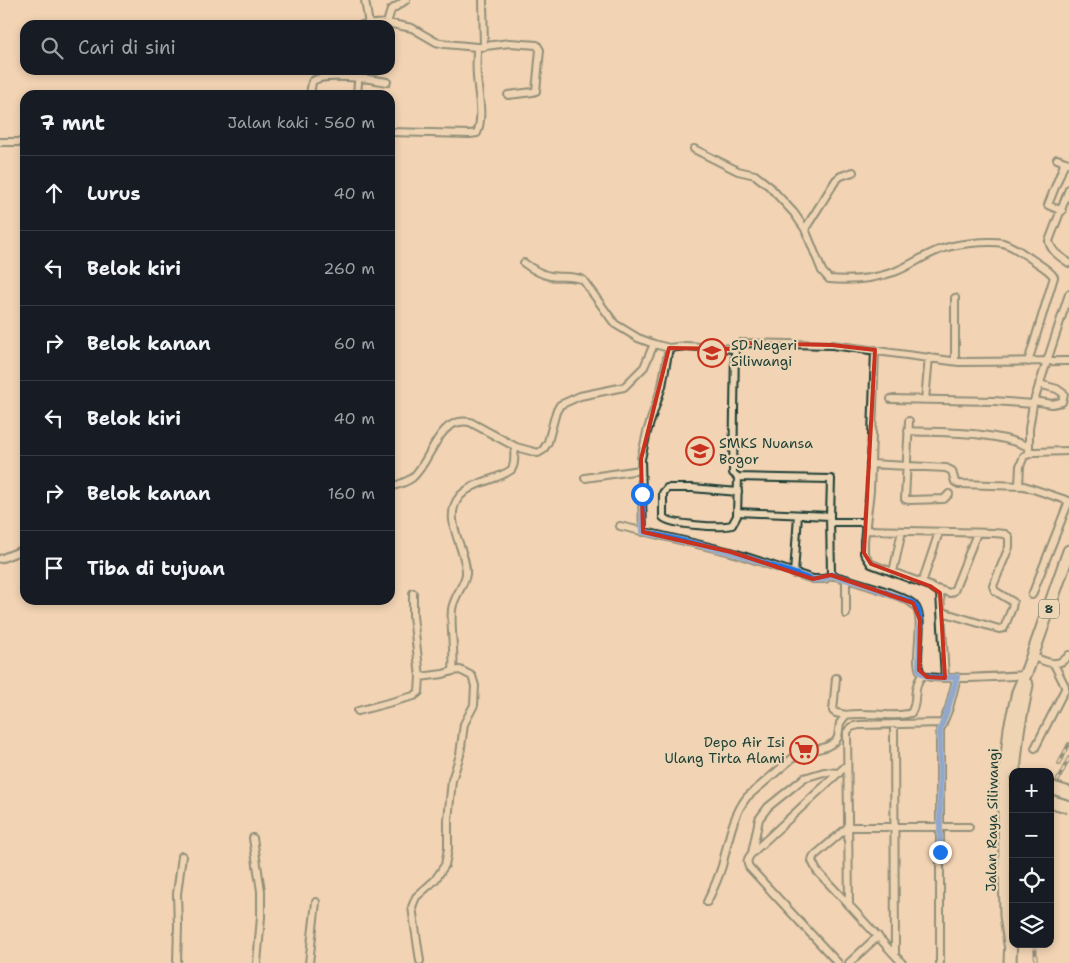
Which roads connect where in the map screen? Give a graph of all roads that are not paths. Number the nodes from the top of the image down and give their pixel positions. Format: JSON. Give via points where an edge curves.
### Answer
{"nodes":[{"id":1,"x":365,"y":0,"type":"edge"},
{"id":2,"x":406,"y":0,"type":"edge"},
{"id":3,"x":483,"y":0,"type":"edge"},
{"id":4,"x":368,"y":20,"type":"edge"},
{"id":5,"x":389,"y":20,"type":"edge"},
{"id":6,"x":395,"y":25,"type":"edge"},
{"id":7,"x":480,"y":47,"type":"junction"},
{"id":8,"x":350,"y":75,"type":"edge"},
{"id":9,"x":359,"y":75,"type":"edge"},
{"id":10,"x":362,"y":75,"type":"edge"},
{"id":11,"x":386,"y":82,"type":"dead end"},
{"id":12,"x":310,"y":90,"type":"edge"},
{"id":13,"x":357,"y":90,"type":"edge"},
{"id":14,"x":508,"y":95,"type":"dead end"},
{"id":15,"x":395,"y":132,"type":"edge"},
{"id":16,"x":0,"y":142,"type":"edge"},
{"id":17,"x":20,"y":142,"type":"edge"},
{"id":18,"x":694,"y":149,"type":"dead end"},
{"id":19,"x":1057,"y":159,"type":"dead end"},
{"id":20,"x":1067,"y":163,"type":"edge"},
{"id":21,"x":853,"y":172,"type":"dead end"},
{"id":22,"x":1069,"y":190,"type":"edge"},
{"id":23,"x":1062,"y":210,"type":"junction"},
{"id":24,"x":805,"y":229,"type":"junction"},
{"id":25,"x":524,"y":263,"type":"dead end"},
{"id":26,"x":1069,"y":263,"type":"edge"},
{"id":27,"x":1069,"y":294,"type":"edge"},
{"id":28,"x":955,"y":298,"type":"dead end"},
{"id":29,"x":1066,"y":316,"type":"edge"},
{"id":30,"x":654,"y":344,"type":"junction"},
{"id":31,"x":669,"y":348,"type":"junction"},
{"id":32,"x":736,"y":349,"type":"junction"},
{"id":33,"x":875,"y":350,"type":"junction"},
{"id":34,"x":929,"y":357,"type":"junction"},
{"id":35,"x":955,"y":361,"type":"junction"},
{"id":36,"x":1048,"y":361,"type":"junction"},
{"id":37,"x":1069,"y":361,"type":"edge"},
{"id":38,"x":1028,"y":362,"type":"junction"},
{"id":39,"x":1039,"y":384,"type":"junction"},
{"id":40,"x":891,"y":399,"type":"dead end"},
{"id":41,"x":925,"y":400,"type":"junction"},
{"id":42,"x":1033,"y":402,"type":"junction"},
{"id":43,"x":909,"y":421,"type":"dead end"},
{"id":44,"x":908,"y":431,"type":"junction"},
{"id":45,"x":516,"y":447,"type":"junction"},
{"id":46,"x":1029,"y":450,"type":"junction"},
{"id":47,"x":1069,"y":451,"type":"edge"},
{"id":48,"x":870,"y":464,"type":"junction"},
{"id":49,"x":907,"y":466,"type":"junction"},
{"id":50,"x":640,"y":470,"type":"junction"},
{"id":51,"x":738,"y":477,"type":"junction"},
{"id":52,"x":585,"y":478,"type":"dead end"},
{"id":53,"x":395,"y":485,"type":"edge"},
{"id":54,"x":1019,"y":485,"type":"junction"},
{"id":55,"x":738,"y":492,"type":"junction"},
{"id":56,"x":949,"y":494,"type":"dead end"},
{"id":57,"x":1069,"y":501,"type":"edge"},
{"id":58,"x":737,"y":512,"type":"junction"},
{"id":59,"x":798,"y":514,"type":"junction"},
{"id":60,"x":830,"y":519,"type":"junction"},
{"id":61,"x":866,"y":522,"type":"junction"},
{"id":62,"x":620,"y":526,"type":"dead end"},
{"id":63,"x":865,"y":530,"type":"junction"},
{"id":64,"x":902,"y":531,"type":"junction"},
{"id":65,"x":643,"y":532,"type":"junction"},
{"id":66,"x":939,"y":532,"type":"junction"},
{"id":67,"x":977,"y":533,"type":"junction"},
{"id":68,"x":20,"y":551,"type":"edge"},
{"id":69,"x":1069,"y":551,"type":"edge"},
{"id":70,"x":0,"y":559,"type":"edge"},
{"id":71,"x":893,"y":572,"type":"junction"},
{"id":72,"x":794,"y":574,"type":"junction"},
{"id":73,"x":831,"y":575,"type":"junction"},
{"id":74,"x":1065,"y":575,"type":"edge"},
{"id":75,"x":846,"y":579,"type":"junction"},
{"id":76,"x":922,"y":583,"type":"junction"},
{"id":77,"x":936,"y":589,"type":"junction"},
{"id":78,"x":413,"y":593,"type":"dead end"},
{"id":79,"x":1032,"y":595,"type":"dead end"},
{"id":80,"x":942,"y":612,"type":"junction"},
{"id":81,"x":846,"y":614,"type":"dead end"},
{"id":82,"x":1032,"y":656,"type":"junction"},
{"id":83,"x":1069,"y":656,"type":"edge"},
{"id":84,"x":1054,"y":664,"type":"junction"},
{"id":85,"x":453,"y":670,"type":"junction"},
{"id":86,"x":1027,"y":673,"type":"junction"},
{"id":87,"x":922,"y":675,"type":"junction"},
{"id":88,"x":420,"y":677,"type":"junction"},
{"id":89,"x":957,"y":677,"type":"junction"},
{"id":90,"x":836,"y":678,"type":"dead end"},
{"id":91,"x":945,"y":678,"type":"junction"},
{"id":92,"x":358,"y":710,"type":"dead end"},
{"id":93,"x":847,"y":714,"type":"junction"},
{"id":94,"x":942,"y":723,"type":"junction"},
{"id":95,"x":894,"y":724,"type":"junction"},
{"id":96,"x":853,"y":726,"type":"junction"},
{"id":97,"x":1035,"y":748,"type":"dead end"},
{"id":98,"x":1014,"y":755,"type":"junction"},
{"id":99,"x":847,"y":765,"type":"junction"},
{"id":100,"x":1011,"y":768,"type":"edge"},
{"id":101,"x":1012,"y":768,"type":"edge"},
{"id":102,"x":1021,"y":768,"type":"edge"},
{"id":103,"x":839,"y":773,"type":"junction"},
{"id":104,"x":1054,"y":788,"type":"edge"},
{"id":105,"x":1069,"y":793,"type":"edge"},
{"id":106,"x":1054,"y":803,"type":"edge"},
{"id":107,"x":1069,"y":807,"type":"edge"},
{"id":108,"x":1009,"y":813,"type":"edge"},
{"id":109,"x":848,"y":826,"type":"junction"},
{"id":110,"x":940,"y":826,"type":"junction"},
{"id":111,"x":896,"y":827,"type":"junction"},
{"id":112,"x":969,"y":827,"type":"dead end"},
{"id":113,"x":253,"y":838,"type":"dead end"},
{"id":114,"x":752,"y":853,"type":"junction"},
{"id":115,"x":182,"y":856,"type":"dead end"},
{"id":116,"x":316,"y":902,"type":"dead end"},
{"id":117,"x":708,"y":902,"type":"dead end"},
{"id":118,"x":849,"y":905,"type":"junction"},
{"id":119,"x":878,"y":936,"type":"junction"},
{"id":120,"x":1009,"y":937,"type":"edge"},
{"id":121,"x":1010,"y":948,"type":"edge"},
{"id":122,"x":895,"y":955,"type":"junction"},
{"id":123,"x":420,"y":961,"type":"dead end"},
{"id":124,"x":177,"y":963,"type":"edge"},
{"id":125,"x":258,"y":963,"type":"edge"},
{"id":126,"x":309,"y":963,"type":"edge"},
{"id":127,"x":838,"y":963,"type":"edge"},
{"id":128,"x":849,"y":963,"type":"edge"},
{"id":129,"x":902,"y":963,"type":"edge"},
{"id":130,"x":940,"y":963,"type":"edge"},
{"id":131,"x":1010,"y":963,"type":"edge"}],
"edges":[{"from":1,"to":4,"type":"street"},
{"from":2,"to":5,"type":"street","via":[[391,10]]},
{"from":3,"to":7,"type":"street"},
{"from":6,"to":7,"type":"street","via":[[412,28],[440,43]]},
{"from":7,"to":14,"type":"street","via":[[510,43],[539,47],[536,90]]},
{"from":7,"to":15,"type":"street","via":[[476,73],[480,108],[477,133]]},
{"from":8,"to":12,"type":"street","via":[[314,79]]},
{"from":9,"to":13,"type":"street"},
{"from":10,"to":11,"type":"street"},
{"from":16,"to":17,"type":"street"},
{"from":18,"to":24,"type":"street","via":[[738,171],[755,175],[791,209]]},
{"from":19,"to":20,"type":"street"},
{"from":20,"to":23,"type":"street","via":[[1048,205]]},
{"from":21,"to":24,"type":"street","via":[[836,180]]},
{"from":22,"to":23,"type":"street"},
{"from":23,"to":26,"type":"street","via":[[1049,244]]},
{"from":24,"to":38,"type":"street","via":[[824,274],[832,280],[881,276],[949,247],[998,242],[1019,251],[1054,277]]},
{"from":25,"to":30,"type":"street","via":[[538,273],[583,280],[615,324]]},
{"from":27,"to":29,"type":"street"},
{"from":28,"to":35,"type":"street"},
{"from":29,"to":36,"type":"street"},
{"from":30,"to":31,"type":"street"},
{"from":30,"to":45,"type":"street","via":[[644,366],[624,387],[580,396],[560,405],[548,442],[541,452]]},
{"from":31,"to":32,"type":"street"},
{"from":31,"to":50,"type":"street"},
{"from":32,"to":33,"type":"street","via":[[740,343],[832,345]]},
{"from":32,"to":51,"type":"street","via":[[732,471]]},
{"from":33,"to":34,"type":"street"},
{"from":33,"to":48,"type":"street"},
{"from":34,"to":35,"type":"street"},
{"from":34,"to":41,"type":"street"},
{"from":35,"to":38,"type":"street"},
{"from":36,"to":37,"type":"street"},
{"from":36,"to":38,"type":"street"},
{"from":36,"to":39,"type":"street"},
{"from":39,"to":42,"type":"street"},
{"from":39,"to":42,"type":"street","via":[[1060,391],[1064,399],[1056,404]]},
{"from":40,"to":41,"type":"street"},
{"from":41,"to":42,"type":"street"},
{"from":42,"to":46,"type":"street"},
{"from":43,"to":44,"type":"street"},
{"from":44,"to":46,"type":"street","via":[[998,437],[1013,440]]},
{"from":44,"to":49,"type":"street"},
{"from":45,"to":53,"type":"street","via":[[470,422],[457,422],[440,436],[413,476]]},
{"from":45,"to":85,"type":"street","via":[[511,470],[470,489],[460,496],[454,509],[454,528],[466,574],[452,608]]},
{"from":46,"to":47,"type":"street"},
{"from":46,"to":54,"type":"street","via":[[1021,461]]},
{"from":48,"to":49,"type":"street"},
{"from":48,"to":61,"type":"street"},
{"from":49,"to":54,"type":"street","via":[[949,468],[955,482],[962,485]]},
{"from":49,"to":56,"type":"street","via":[[907,500],[944,499]]},
{"from":50,"to":52,"type":"street"},
{"from":50,"to":65,"type":"street"},
{"from":51,"to":55,"type":"street"},
{"from":51,"to":60,"type":"street","via":[[831,479]]},
{"from":54,"to":57,"type":"street"},
{"from":55,"to":58,"type":"street"},
{"from":55,"to":58,"type":"street","via":[[670,487],[663,491],[662,501],[663,517],[671,522],[730,526],[736,520]]},
{"from":57,"to":79,"type":"street"},
{"from":58,"to":59,"type":"street"},
{"from":59,"to":60,"type":"street"},
{"from":59,"to":72,"type":"street"},
{"from":60,"to":61,"type":"street"},
{"from":60,"to":73,"type":"street"},
{"from":61,"to":63,"type":"street"},
{"from":62,"to":65,"type":"street"},
{"from":63,"to":64,"type":"street"},
{"from":63,"to":71,"type":"street","via":[[864,549],[868,561]]},
{"from":64,"to":66,"type":"street"},
{"from":64,"to":71,"type":"street"},
{"from":65,"to":72,"type":"street","via":[[731,552]]},
{"from":66,"to":67,"type":"street"},
{"from":66,"to":76,"type":"street"},
{"from":67,"to":77,"type":"street","via":[[954,591]]},
{"from":67,"to":80,"type":"street","via":[[1002,534],[1010,539],[992,586],[993,590],[1013,602],[1007,622],[1001,629]]},
{"from":68,"to":70,"type":"street"},
{"from":69,"to":74,"type":"highway","name":"Jalan Raya Siliwangi","number":"8"},
{"from":71,"to":76,"type":"street"},
{"from":72,"to":73,"type":"street","via":[[818,580]]},
{"from":73,"to":75,"type":"street"},
{"from":74,"to":82,"type":"highway","name":"Jalan Raya Siliwangi","number":"8"},
{"from":75,"to":81,"type":"street"},
{"from":75,"to":87,"type":"street","via":[[913,603],[920,620],[918,662]]},
{"from":76,"to":77,"type":"street"},
{"from":77,"to":80,"type":"street"},
{"from":78,"to":88,"type":"street"},
{"from":80,"to":91,"type":"street"},
{"from":82,"to":84,"type":"street"},
{"from":82,"to":86,"type":"highway","name":"Jalan Raya Siliwangi","number":"8"},
{"from":83,"to":84,"type":"street","via":[[1065,661]]},
{"from":84,"to":97,"type":"street","via":[[1065,689]]},
{"from":85,"to":88,"type":"street"},
{"from":85,"to":123,"type":"street","via":[[472,676],[474,704],[464,724],[460,755],[452,780],[445,865],[435,880],[416,897],[412,907]]},
{"from":86,"to":89,"type":"street"},
{"from":86,"to":98,"type":"highway","name":"Jalan Raya Siliwangi","number":"8"},
{"from":86,"to":100,"type":"highway","name":"Jalan Raya Siliwangi","number":"8","via":[[1012,716]]},
{"from":87,"to":91,"type":"street"},
{"from":87,"to":93,"type":"street","via":[[916,682],[911,713]]},
{"from":88,"to":92,"type":"street","via":[[417,695]]},
{"from":89,"to":91,"type":"street"},
{"from":89,"to":94,"type":"street"},
{"from":90,"to":93,"type":"street","via":[[833,710]]},
{"from":93,"to":96,"type":"street"},
{"from":93,"to":117,"type":"street","via":[[840,723],[835,742],[795,756],[741,805]]},
{"from":94,"to":95,"type":"street"},
{"from":94,"to":110,"type":"street"},
{"from":95,"to":96,"type":"street"},
{"from":95,"to":111,"type":"street"},
{"from":96,"to":99,"type":"street","via":[[846,735]]},
{"from":98,"to":101,"type":"highway","name":"Jalan Raya Siliwangi","number":"8"},
{"from":98,"to":102,"type":"highway"},
{"from":99,"to":103,"type":"street"},
{"from":99,"to":109,"type":"street"},
{"from":103,"to":114,"type":"street"},
{"from":103,"to":114,"type":"street","via":[[824,772],[804,778],[768,807],[759,819]]},
{"from":104,"to":105,"type":"highway","bridge":true},
{"from":106,"to":107,"type":"highway","bridge":true},
{"from":108,"to":120,"type":"highway","name":"Jalan Raya Siliwangi","number":"8","via":[[1006,916]]},
{"from":109,"to":111,"type":"street"},
{"from":109,"to":118,"type":"street"},
{"from":109,"to":118,"type":"street","via":[[812,861],[817,871]]},
{"from":110,"to":111,"type":"street"},
{"from":110,"to":112,"type":"street"},
{"from":110,"to":130,"type":"street"},
{"from":111,"to":122,"type":"street"},
{"from":113,"to":125,"type":"street","via":[[261,891]]},
{"from":114,"to":127,"type":"street","via":[[748,859],[749,868]]},
{"from":115,"to":124,"type":"street","via":[[176,894]]},
{"from":116,"to":126,"type":"street"},
{"from":118,"to":119,"type":"street"},
{"from":119,"to":122,"type":"street"},
{"from":119,"to":128,"type":"street"},
{"from":121,"to":131,"type":"highway","name":"Jalan Raya Siliwangi","number":"8"},
{"from":122,"to":129,"type":"street"}]}
